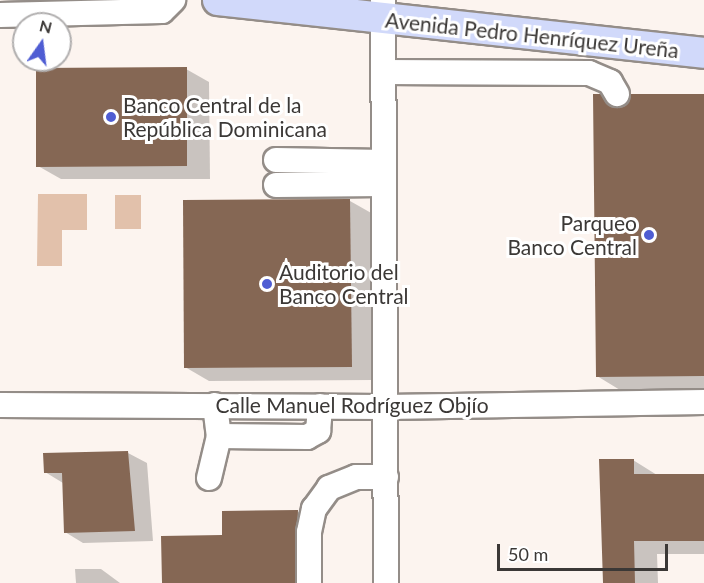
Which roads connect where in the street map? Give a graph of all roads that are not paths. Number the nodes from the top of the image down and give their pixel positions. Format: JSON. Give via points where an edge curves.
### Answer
{"nodes":[{"id":1,"x":173,"y":0,"type":"edge"},
{"id":2,"x":218,"y":0,"type":"edge"},
{"id":3,"x":300,"y":5,"type":"edge"},
{"id":4,"x":30,"y":7,"type":"edge"},
{"id":5,"x":383,"y":10,"type":"edge"},
{"id":6,"x":0,"y":15,"type":"edge"},
{"id":7,"x":572,"y":39,"type":"junction"},
{"id":8,"x":613,"y":44,"type":"junction"},
{"id":9,"x":704,"y":53,"type":"edge"},
{"id":10,"x":383,"y":72,"type":"junction"},
{"id":11,"x":592,"y":74,"type":"junction"},
{"id":12,"x":617,"y":94,"type":"dead end"},
{"id":13,"x":276,"y":160,"type":"dead end"},
{"id":14,"x":384,"y":173,"type":"junction"},
{"id":15,"x":276,"y":184,"type":"dead end"},
{"id":16,"x":704,"y":402,"type":"edge"},
{"id":17,"x":0,"y":405,"type":"edge"},
{"id":18,"x":215,"y":405,"type":"junction"},
{"id":19,"x":320,"y":406,"type":"junction"},
{"id":20,"x":386,"y":407,"type":"junction"},
{"id":21,"x":219,"y":436,"type":"junction"},
{"id":22,"x":208,"y":477,"type":"dead end"},
{"id":23,"x":386,"y":477,"type":"junction"},
{"id":24,"x":309,"y":583,"type":"edge"},
{"id":25,"x":386,"y":583,"type":"edge"}],
"edges":[{"from":1,"to":4,"type":"street","via":[[162,11]]},
{"from":2,"to":3,"type":"main road","name":"Avenida Pedro Henríquez Ureña"},
{"from":3,"to":5,"type":"main road","name":"Avenida Pedro Henríquez Ureña"},
{"from":4,"to":6,"type":"street"},
{"from":5,"to":7,"type":"main road","name":"Avenida Pedro Henríquez Ureña"},
{"from":5,"to":10,"type":"street"},
{"from":7,"to":8,"type":"main road","name":"Avenida Pedro Henríquez Ureña"},
{"from":7,"to":11,"type":"street"},
{"from":8,"to":9,"type":"main road","name":"Avenida Pedro Henríquez Ureña"},
{"from":8,"to":11,"type":"street"},
{"from":10,"to":11,"type":"street"},
{"from":10,"to":14,"type":"street"},
{"from":11,"to":12,"type":"street","via":[[610,82]]},
{"from":13,"to":14,"type":"street"},
{"from":14,"to":15,"type":"street"},
{"from":14,"to":20,"type":"street"},
{"from":16,"to":20,"type":"street","name":"Calle Manuel Rodríguez Objío"},
{"from":17,"to":18,"type":"street","name":"Calle Manuel Rodríguez Objío"},
{"from":18,"to":19,"type":"street","name":"Calle Manuel Rodríguez Objío"},
{"from":18,"to":21,"type":"street"},
{"from":19,"to":20,"type":"street","name":"Calle Manuel Rodríguez Objío"},
{"from":19,"to":21,"type":"street","via":[[318,431],[307,437]]},
{"from":20,"to":23,"type":"street"},
{"from":21,"to":22,"type":"street"},
{"from":23,"to":24,"type":"street","via":[[356,477],[329,488],[314,508],[309,532]]},
{"from":23,"to":25,"type":"street"}]}
